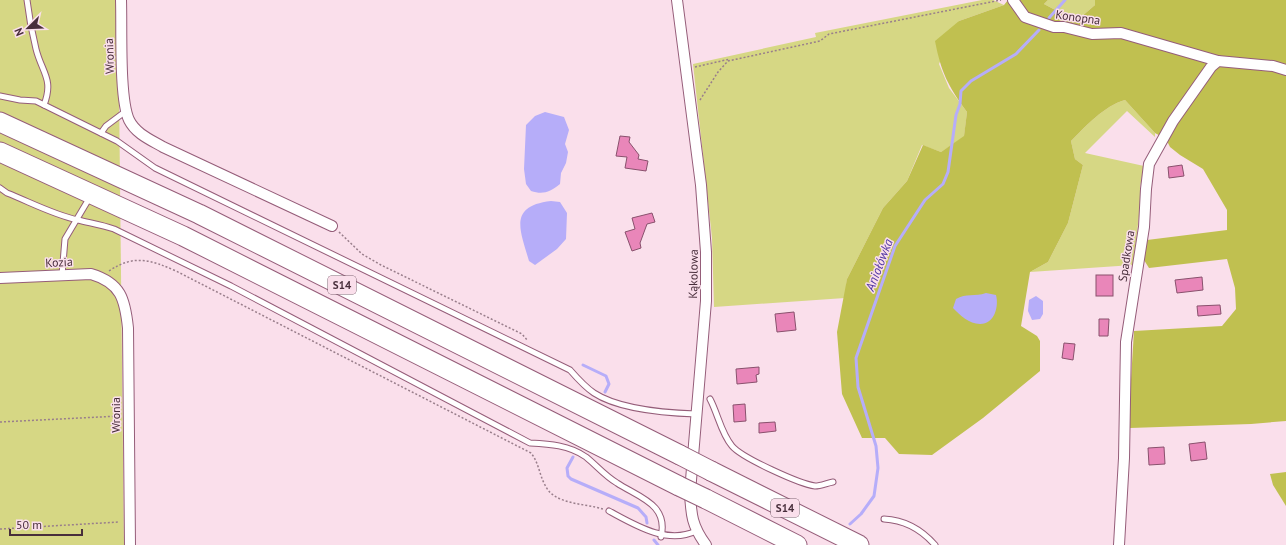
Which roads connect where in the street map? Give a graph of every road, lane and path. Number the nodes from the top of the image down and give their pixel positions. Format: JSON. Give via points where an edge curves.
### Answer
{"nodes":[{"id":1,"x":28,"y":0,"type":"edge"},
{"id":2,"x":121,"y":0,"type":"edge"},
{"id":3,"x":677,"y":0,"type":"edge"},
{"id":4,"x":1001,"y":0,"type":"edge"},
{"id":5,"x":1013,"y":0,"type":"edge"},
{"id":6,"x":738,"y":57,"type":"junction"},
{"id":7,"x":1218,"y":61,"type":"junction"},
{"id":8,"x":1285,"y":67,"type":"edge"},
{"id":9,"x":686,"y":69,"type":"junction"},
{"id":10,"x":0,"y":96,"type":"edge"},
{"id":11,"x":44,"y":105,"type":"junction"},
{"id":12,"x":126,"y":111,"type":"junction"},
{"id":13,"x":692,"y":118,"type":"junction"},
{"id":14,"x":0,"y":122,"type":"edge"},
{"id":15,"x":101,"y":133,"type":"junction"},
{"id":16,"x":0,"y":152,"type":"edge"},
{"id":17,"x":0,"y":188,"type":"edge"},
{"id":18,"x":92,"y":193,"type":"junction"},
{"id":19,"x":77,"y":220,"type":"junction"},
{"id":20,"x":332,"y":226,"type":"joint"},
{"id":21,"x":62,"y":275,"type":"junction"},
{"id":22,"x":0,"y":278,"type":"edge"},
{"id":23,"x":106,"y":278,"type":"junction"},
{"id":24,"x":540,"y":354,"type":"junction"},
{"id":25,"x":710,"y":399,"type":"dead end"},
{"id":26,"x":696,"y":414,"type":"junction"},
{"id":27,"x":128,"y":416,"type":"junction"},
{"id":28,"x":0,"y":422,"type":"edge"},
{"id":29,"x":833,"y":482,"type":"dead end"},
{"id":30,"x":609,"y":511,"type":"joint"},
{"id":31,"x":884,"y":519,"type":"dead end"},
{"id":32,"x":129,"y":522,"type":"junction"},
{"id":33,"x":0,"y":529,"type":"edge"},
{"id":34,"x":696,"y":531,"type":"junction"},
{"id":35,"x":661,"y":537,"type":"junction"},
{"id":36,"x":130,"y":545,"type":"edge"},
{"id":37,"x":706,"y":545,"type":"edge"},
{"id":38,"x":797,"y":545,"type":"edge"},
{"id":39,"x":859,"y":545,"type":"edge"},
{"id":40,"x":935,"y":545,"type":"edge"},
{"id":41,"x":1119,"y":545,"type":"edge"}],
"edges":[{"from":1,"to":11,"type":"lane","via":[[36,51],[47,79],[49,92]]},
{"from":2,"to":12,"type":"street","name":"Wronia"},
{"from":3,"to":9,"type":"street","name":"Kąkolowa"},
{"from":4,"to":6,"type":"path","via":[[829,34],[820,41]]},
{"from":5,"to":7,"type":"street","name":"Konopna","via":[[1025,17],[1054,27],[1071,28],[1092,34],[1121,33]]},
{"from":6,"to":9,"type":"path"},
{"from":6,"to":13,"type":"path","via":[[728,61],[718,72],[705,90]]},
{"from":7,"to":8,"type":"street"},
{"from":7,"to":41,"type":"street","name":"Spadkowa","via":[[1173,121],[1149,164],[1144,227],[1126,342]]},
{"from":9,"to":13,"type":"street","name":"Kąkolowa"},
{"from":10,"to":11,"type":"lane","via":[[36,101]]},
{"from":11,"to":15,"type":"lane"},
{"from":12,"to":15,"type":"lane"},
{"from":12,"to":20,"type":"street","via":[[130,122],[141,135]]},
{"from":13,"to":26,"type":"street","name":"Kąkolowa","via":[[706,252],[706,301]]},
{"from":14,"to":39,"type":"highway","number":"S14","bridge":true,"via":[[199,214]]},
{"from":15,"to":24,"type":"lane","via":[[126,146],[155,168]]},
{"from":16,"to":18,"type":"highway","number":"S14"},
{"from":17,"to":19,"type":"lane"},
{"from":18,"to":19,"type":"lane"},
{"from":18,"to":38,"type":"highway","number":"S14","bridge":true,"via":[[183,236]]},
{"from":19,"to":21,"type":"lane","via":[[65,239]]},
{"from":19,"to":35,"type":"lane","via":[[96,222],[114,229],[224,282],[530,443],[552,444],[585,456],[616,483],[648,500],[654,506],[661,519]]},
{"from":20,"to":24,"type":"path","via":[[362,254],[522,334]]},
{"from":21,"to":22,"type":"street","name":"Kozia"},
{"from":21,"to":23,"type":"street","name":"Kozia","via":[[91,274]]},
{"from":23,"to":27,"type":"street","name":"Wronia","via":[[116,287],[126,309]]},
{"from":23,"to":30,"type":"path","via":[[109,271],[142,259],[176,271],[531,453],[537,461],[548,491],[556,498]]},
{"from":24,"to":26,"type":"lane","via":[[570,370],[594,393],[609,400],[670,413]]},
{"from":25,"to":29,"type":"lane","via":[[728,440],[741,454],[794,480],[813,486]]},
{"from":26,"to":34,"type":"street","name":"Kąkolowa","via":[[690,492],[691,518]]},
{"from":27,"to":28,"type":"path"},
{"from":27,"to":32,"type":"street","name":"Wronia"},
{"from":30,"to":35,"type":"lane"},
{"from":31,"to":40,"type":"lane","via":[[897,519],[912,526]]},
{"from":32,"to":33,"type":"path"},
{"from":32,"to":36,"type":"street","name":"Wronia"},
{"from":34,"to":35,"type":"lane","via":[[687,537],[677,539]]},
{"from":34,"to":37,"type":"street","name":"Kąkolowa"}]}
